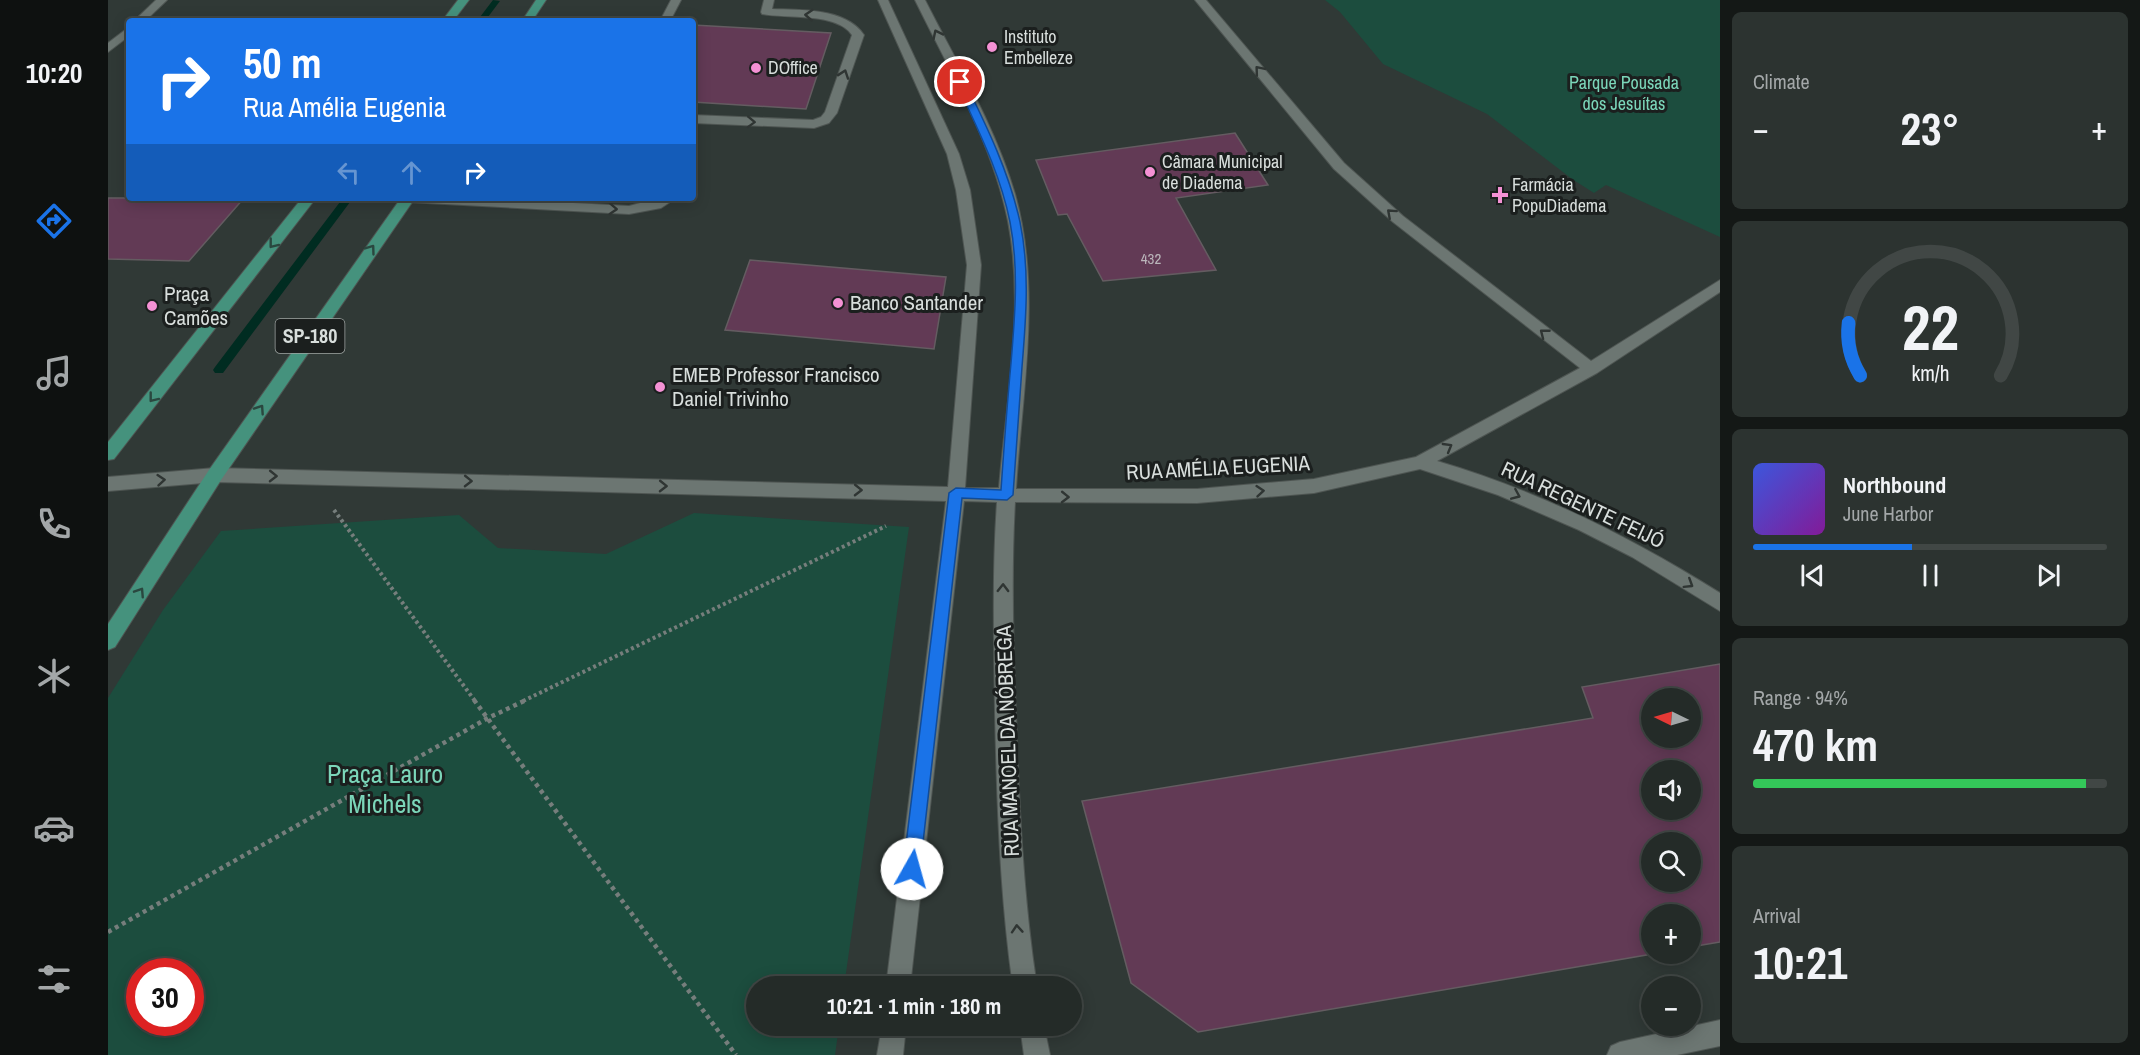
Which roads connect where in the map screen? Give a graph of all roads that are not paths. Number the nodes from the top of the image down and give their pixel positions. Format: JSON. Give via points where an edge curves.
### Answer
{"nodes":[{"id":1,"x":162,"y":0,"type":"edge"},
{"id":2,"x":464,"y":0,"type":"edge"},
{"id":3,"x":541,"y":0,"type":"edge"},
{"id":4,"x":676,"y":0,"type":"edge"},
{"id":5,"x":769,"y":0,"type":"edge"},
{"id":6,"x":883,"y":0,"type":"edge"},
{"id":7,"x":920,"y":0,"type":"edge"},
{"id":8,"x":1200,"y":0,"type":"edge"},
{"id":9,"x":142,"y":18,"type":"edge"},
{"id":10,"x":449,"y":18,"type":"edge"},
{"id":11,"x":529,"y":18,"type":"edge"},
{"id":12,"x":667,"y":18,"type":"edge"},
{"id":13,"x":126,"y":33,"type":"edge"},
{"id":14,"x":108,"y":49,"type":"edge"},
{"id":15,"x":696,"y":119,"type":"edge"},
{"id":16,"x":307,"y":201,"type":"edge"},
{"id":17,"x":405,"y":201,"type":"edge"},
{"id":18,"x":462,"y":201,"type":"edge"},
{"id":19,"x":664,"y":201,"type":"edge"},
{"id":20,"x":1720,"y":285,"type":"edge"},
{"id":21,"x":1591,"y":369,"type":"junction"},
{"id":22,"x":108,"y":454,"type":"edge"},
{"id":23,"x":1420,"y":463,"type":"junction"},
{"id":24,"x":214,"y":475,"type":"junction"},
{"id":25,"x":108,"y":484,"type":"edge"},
{"id":26,"x":956,"y":493,"type":"junction"},
{"id":27,"x":1007,"y":495,"type":"junction"},
{"id":28,"x":1720,"y":603,"type":"edge"},
{"id":29,"x":108,"y":641,"type":"edge"},
{"id":30,"x":899,"y":976,"type":"edge"},
{"id":31,"x":1023,"y":976,"type":"edge"},
{"id":32,"x":1720,"y":1033,"type":"edge"},
{"id":33,"x":893,"y":1036,"type":"edge"},
{"id":34,"x":1034,"y":1036,"type":"edge"},
{"id":35,"x":890,"y":1055,"type":"edge"},
{"id":36,"x":1037,"y":1055,"type":"edge"},
{"id":37,"x":1620,"y":1055,"type":"edge"}],
"edges":[{"from":1,"to":9,"type":"street"},
{"from":2,"to":10,"type":"main road"},
{"from":3,"to":11,"type":"main road"},
{"from":4,"to":12,"type":"street"},
{"from":15,"to":5,"type":"street","one_way":true,"via":[[814,124],[825,120],[831,112],[857,30],[821,16],[766,12]]},
{"from":6,"to":26,"type":"street","via":[[953,154],[970,228],[975,266]]},
{"from":27,"to":7,"type":"street","name":"RUA MANOEL DA NÓBREGA","one_way":true,"via":[[1020,316],[1021,265],[1015,223],[990,144]]},
{"from":21,"to":8,"type":"street","one_way":true,"via":[[1398,219],[1340,166]]},
{"from":13,"to":14,"type":"street"},
{"from":16,"to":22,"type":"main road","one_way":true},
{"from":24,"to":17,"type":"main road","number":"SP-180","one_way":true},
{"from":18,"to":19,"type":"street","one_way":true,"via":[[629,210]]},
{"from":20,"to":21,"type":"street","name":"RUA AMÉLIA EUGENIA"},
{"from":23,"to":21,"type":"street","name":"RUA AMÉLIA EUGENIA","one_way":true},
{"from":27,"to":23,"type":"street","name":"RUA AMÉLIA EUGENIA","one_way":true,"via":[[1197,496],[1314,486]]},
{"from":23,"to":28,"type":"street","name":"RUA REGENTE FEIJÓ","one_way":true,"via":[[1513,493],[1567,518],[1637,552]]},
{"from":25,"to":24,"type":"street","name":"RUA AMÉLIA EUGENIA","one_way":true},
{"from":24,"to":26,"type":"street","name":"RUA AMÉLIA EUGENIA","one_way":true},
{"from":29,"to":24,"type":"main road","number":"SP-180","one_way":true},
{"from":26,"to":27,"type":"street","name":"RUA AMÉLIA EUGENIA"},
{"from":26,"to":30,"type":"street"},
{"from":31,"to":27,"type":"street","name":"RUA MANOEL DA NÓBREGA","one_way":true,"via":[[1009,816],[1003,610]]},
{"from":32,"to":37,"type":"street"},
{"from":33,"to":35,"type":"street"},
{"from":34,"to":36,"type":"street"}]}
